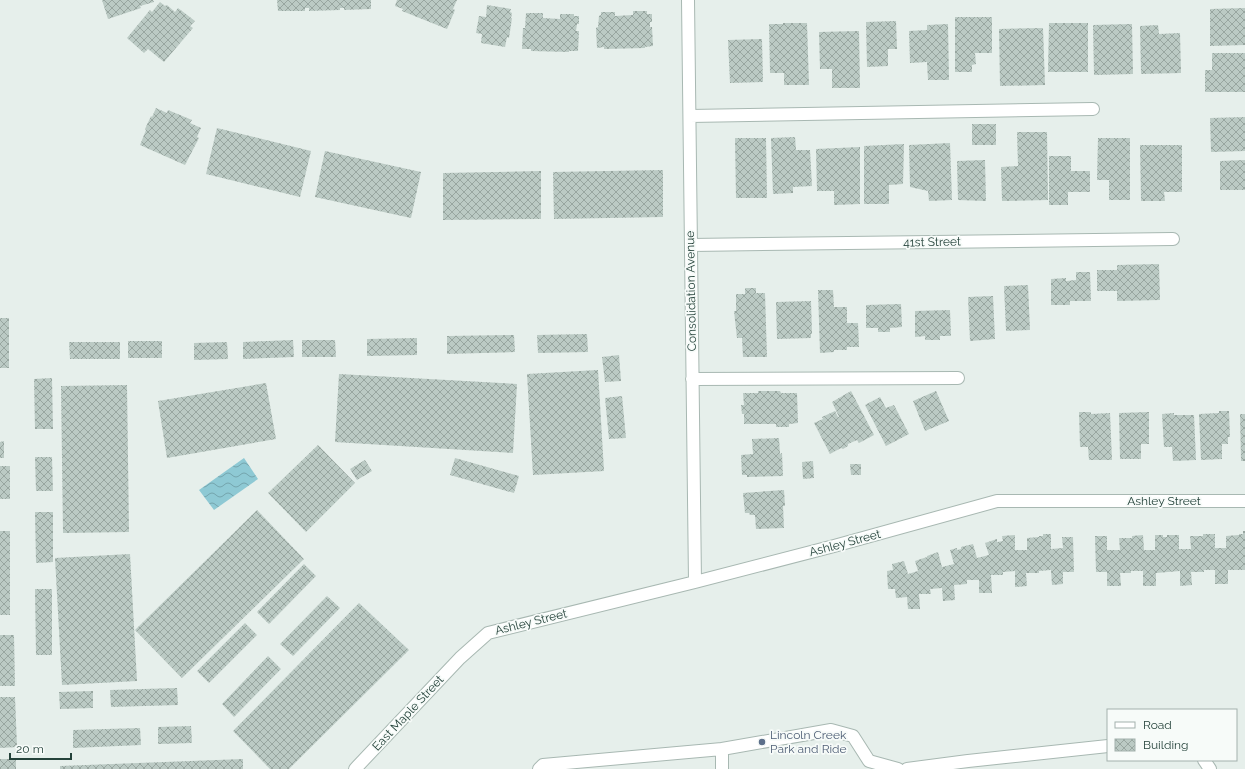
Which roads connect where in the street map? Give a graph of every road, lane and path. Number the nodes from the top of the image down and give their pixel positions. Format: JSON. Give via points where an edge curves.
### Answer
{"nodes":[{"id":1,"x":688,"y":0,"type":"edge"},
{"id":2,"x":1093,"y":109,"type":"dead end"},
{"id":3,"x":690,"y":116,"type":"junction"},
{"id":4,"x":1173,"y":240,"type":"dead end"},
{"id":5,"x":691,"y":245,"type":"junction"},
{"id":6,"x":958,"y":378,"type":"dead end"},
{"id":7,"x":692,"y":379,"type":"junction"},
{"id":8,"x":1245,"y":501,"type":"edge"},
{"id":9,"x":695,"y":582,"type":"junction"},
{"id":10,"x":460,"y":658,"type":"joint"},
{"id":11,"x":1107,"y":746,"type":"edge"},
{"id":12,"x":722,"y":749,"type":"junction"},
{"id":13,"x":355,"y":769,"type":"edge"},
{"id":14,"x":539,"y":769,"type":"edge"},
{"id":15,"x":722,"y":769,"type":"edge"},
{"id":16,"x":898,"y":769,"type":"edge"},
{"id":17,"x":907,"y":769,"type":"edge"}],
"edges":[{"from":1,"to":3,"type":"street","name":"Consolidation Avenue"},
{"from":2,"to":3,"type":"street"},
{"from":3,"to":5,"type":"street","name":"Consolidation Avenue"},
{"from":4,"to":5,"type":"street","name":"41st Street"},
{"from":5,"to":7,"type":"street","name":"Consolidation Avenue"},
{"from":6,"to":7,"type":"street"},
{"from":7,"to":9,"type":"street","name":"Consolidation Avenue"},
{"from":8,"to":9,"type":"street","name":"Ashley Street","via":[[997,501]]},
{"from":9,"to":10,"type":"street","name":"Ashley Street","via":[[488,633]]},
{"from":10,"to":13,"type":"street","name":"East Maple Street"},
{"from":11,"to":17,"type":"street"},
{"from":12,"to":14,"type":"street","via":[[543,765]]},
{"from":12,"to":15,"type":"street"},
{"from":12,"to":16,"type":"street","via":[[831,730],[853,736],[869,761]]}]}
